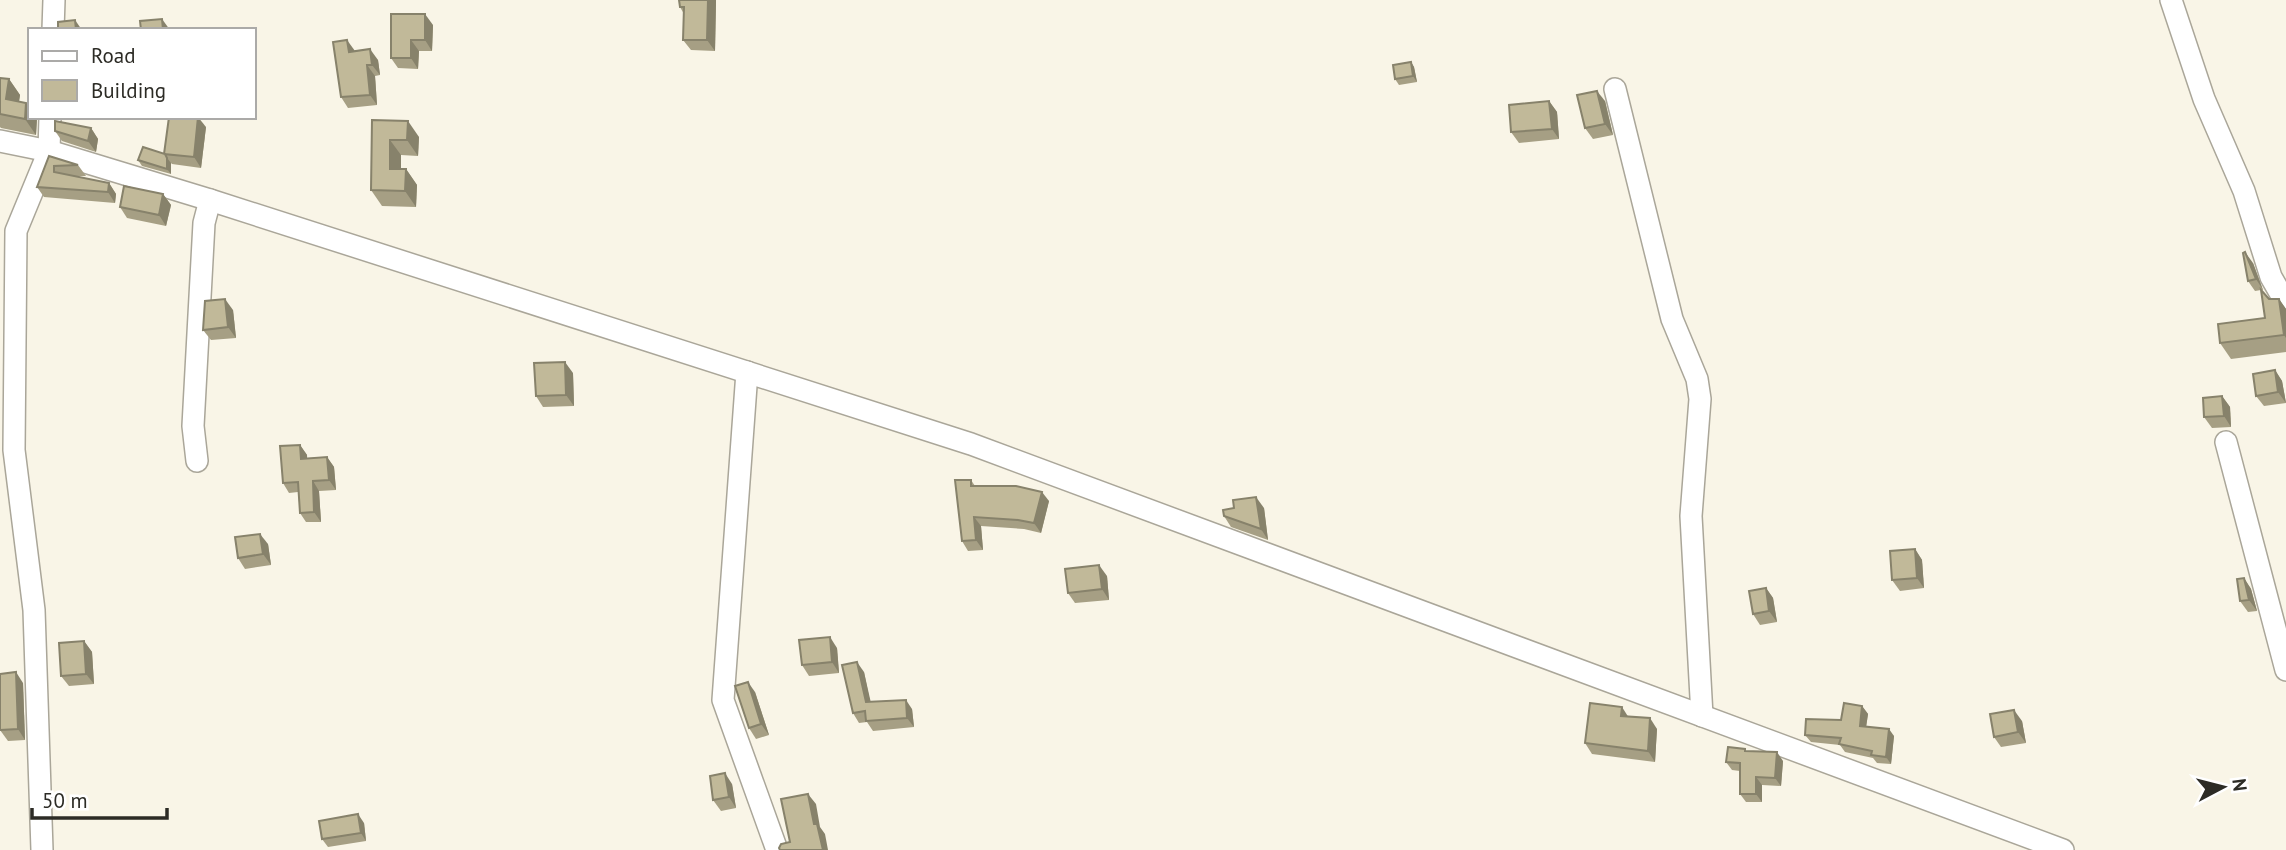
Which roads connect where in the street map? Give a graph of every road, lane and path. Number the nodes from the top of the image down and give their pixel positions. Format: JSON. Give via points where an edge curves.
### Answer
{"nodes":[{"id":1,"x":54,"y":0,"type":"edge"},
{"id":2,"x":2171,"y":0,"type":"edge"},
{"id":3,"x":53,"y":28,"type":"edge"},
{"id":4,"x":1615,"y":89,"type":"dead end"},
{"id":5,"x":50,"y":119,"type":"edge"},
{"id":6,"x":0,"y":141,"type":"edge"},
{"id":7,"x":49,"y":151,"type":"junction"},
{"id":8,"x":210,"y":200,"type":"junction"},
{"id":9,"x":2286,"y":303,"type":"edge"},
{"id":10,"x":747,"y":372,"type":"junction"},
{"id":11,"x":2226,"y":442,"type":"dead end"},
{"id":12,"x":197,"y":461,"type":"dead end"},
{"id":13,"x":2286,"y":670,"type":"edge"},
{"id":14,"x":1702,"y":716,"type":"junction"},
{"id":15,"x":42,"y":850,"type":"edge"},
{"id":16,"x":776,"y":850,"type":"edge"},
{"id":17,"x":2063,"y":850,"type":"edge"}],
"edges":[{"from":1,"to":3,"type":"street"},
{"from":2,"to":9,"type":"street","via":[[2204,99],[2244,191],[2271,277]]},
{"from":4,"to":14,"type":"street","via":[[1672,319],[1699,389],[1691,516]]},
{"from":5,"to":7,"type":"street"},
{"from":6,"to":7,"type":"street"},
{"from":7,"to":8,"type":"street"},
{"from":7,"to":15,"type":"street","via":[[16,231],[14,450],[34,610]]},
{"from":8,"to":10,"type":"street"},
{"from":8,"to":12,"type":"street","via":[[204,223],[193,426]]},
{"from":10,"to":14,"type":"street","via":[[971,444]]},
{"from":10,"to":16,"type":"street","via":[[723,700]]},
{"from":11,"to":13,"type":"street"},
{"from":14,"to":17,"type":"street"}]}
